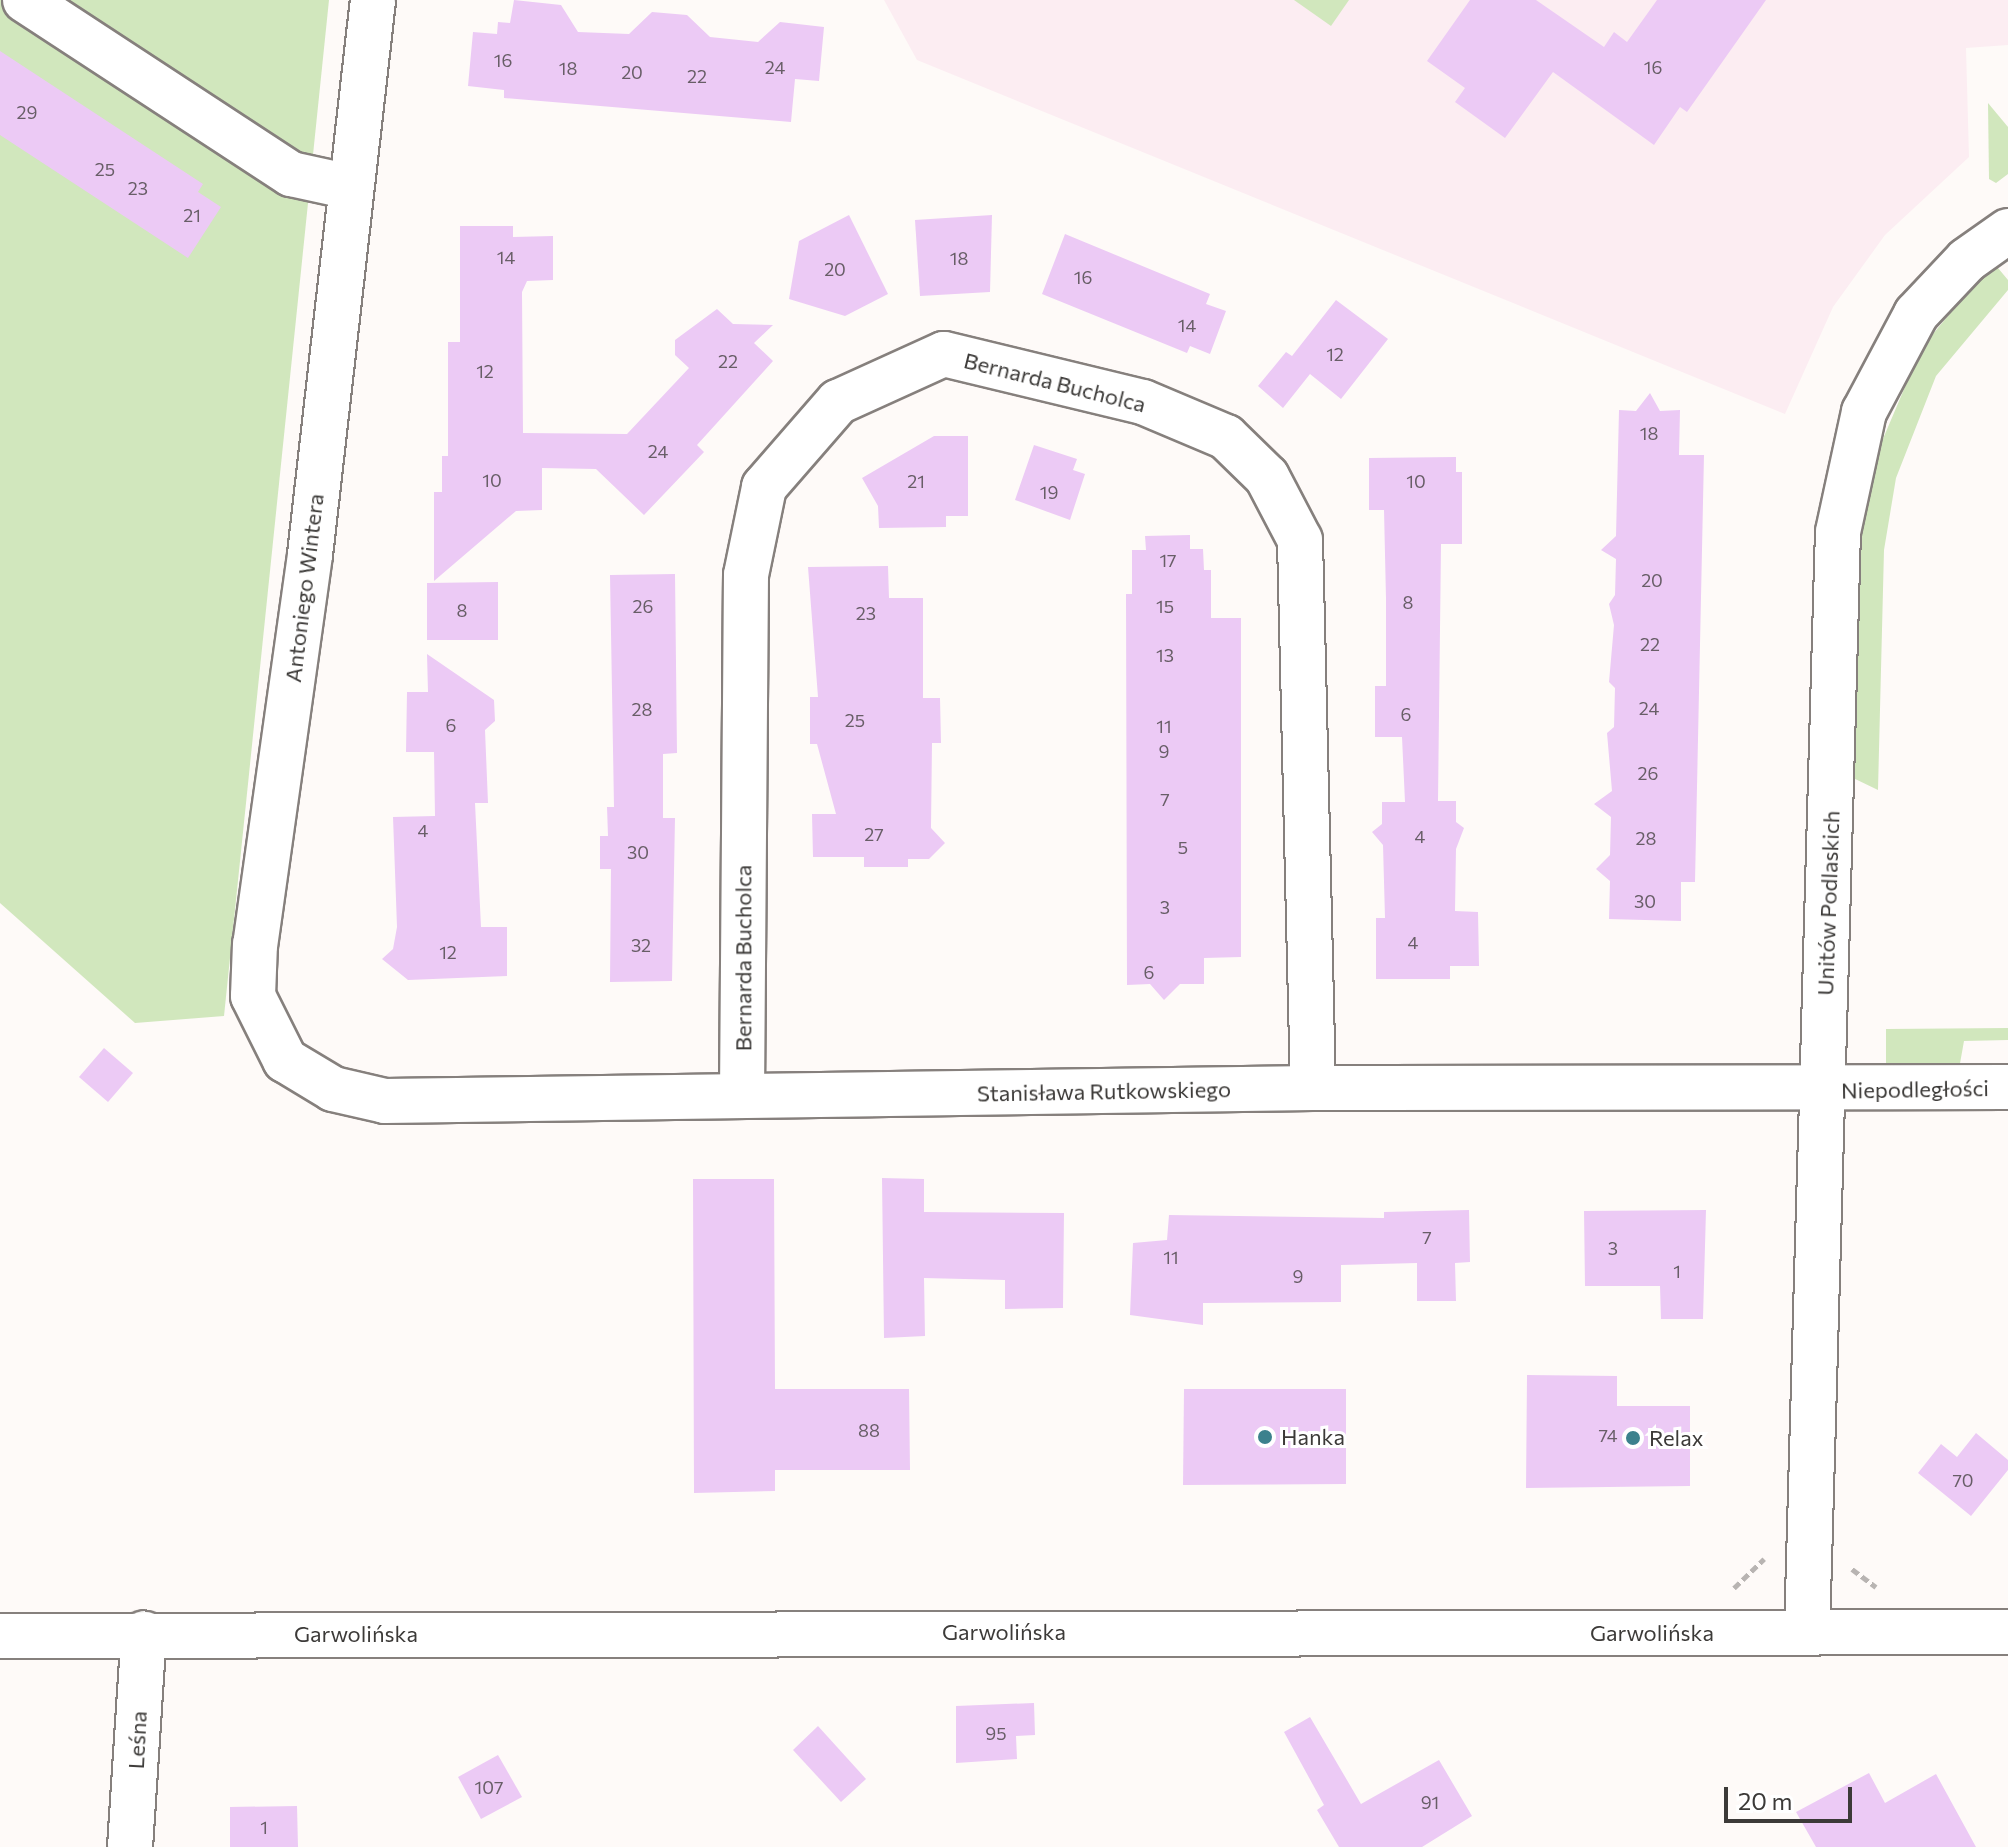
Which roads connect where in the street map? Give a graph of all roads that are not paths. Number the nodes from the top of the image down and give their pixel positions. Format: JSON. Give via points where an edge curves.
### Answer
{"nodes":[{"id":1,"x":25,"y":0,"type":"edge"},
{"id":2,"x":373,"y":0,"type":"edge"},
{"id":3,"x":351,"y":187,"type":"junction"},
{"id":4,"x":2008,"y":231,"type":"edge"},
{"id":5,"x":2008,"y":1087,"type":"edge"},
{"id":6,"x":1313,"y":1088,"type":"junction"},
{"id":7,"x":1823,"y":1090,"type":"junction"},
{"id":8,"x":742,"y":1095,"type":"junction"},
{"id":9,"x":385,"y":1101,"type":"joint"},
{"id":10,"x":2008,"y":1632,"type":"edge"},
{"id":11,"x":144,"y":1633,"type":"junction"},
{"id":12,"x":1807,"y":1633,"type":"junction"},
{"id":13,"x":0,"y":1636,"type":"edge"},
{"id":14,"x":130,"y":1847,"type":"edge"}],
"edges":[{"from":1,"to":3,"type":"street","via":[[291,174]]},
{"from":2,"to":3,"type":"street","name":"Antoniego Wintera"},
{"from":3,"to":9,"type":"street","name":"Antoniego Wintera","via":[[253,996],[285,1060],[333,1089]]},
{"from":4,"to":7,"type":"street","name":"Unitów Podlaskich","via":[[1967,260],[1916,314],[1864,412],[1838,532]]},
{"from":5,"to":7,"type":"street","name":"Niepodległości"},
{"from":6,"to":7,"type":"street","name":"Stanisława Rutkowskiego"},
{"from":6,"to":8,"type":"street","name":"Stanisława Rutkowskiego"},
{"from":6,"to":8,"type":"street","name":"Bernarda Bucholca","via":[[1300,540],[1267,477],[1226,437],[1143,402],[944,354],[838,402],[764,487],[746,575]]},
{"from":7,"to":12,"type":"street","name":"Unitów Podlaskich"},
{"from":8,"to":9,"type":"street","name":"Stanisława Rutkowskiego"},
{"from":10,"to":12,"type":"street","name":"Garwolińska"},
{"from":11,"to":12,"type":"street","name":"Garwolińska"},
{"from":11,"to":13,"type":"street","name":"Garwolińska"},
{"from":11,"to":14,"type":"street","name":"Leśna"}]}
